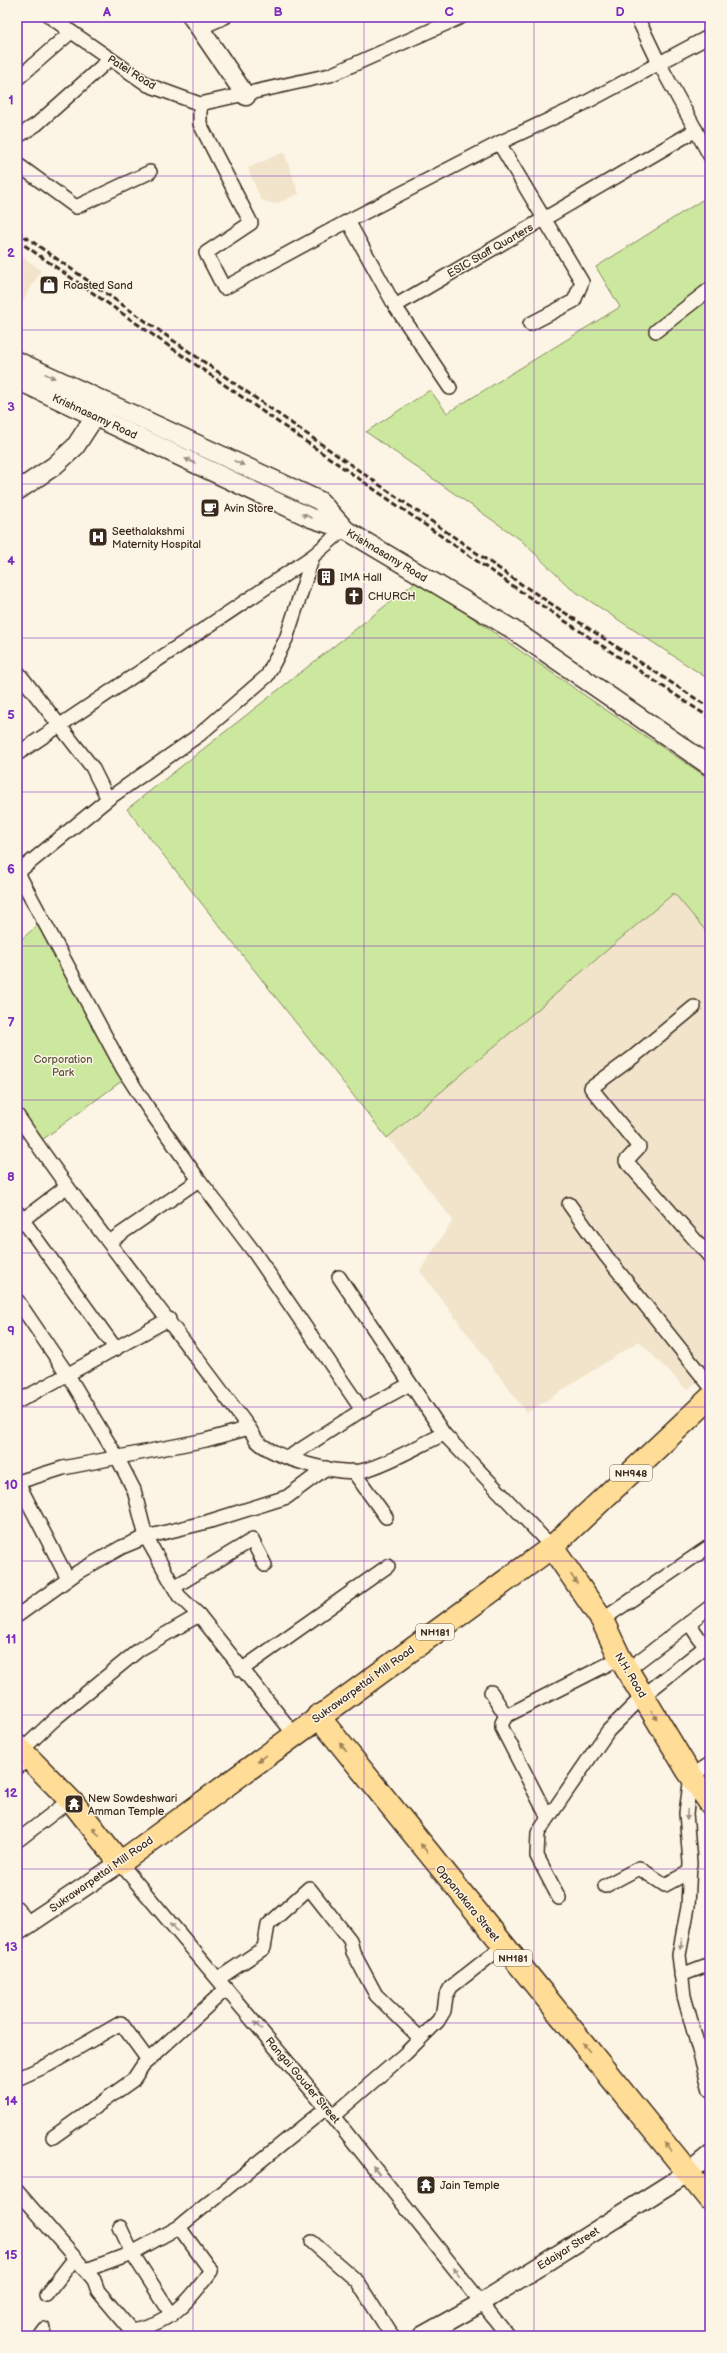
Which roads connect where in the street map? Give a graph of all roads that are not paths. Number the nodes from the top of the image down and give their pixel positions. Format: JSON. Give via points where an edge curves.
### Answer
{"nodes":[{"id":1,"x":50,"y":17,"type":"edge"},
{"id":2,"x":225,"y":17,"type":"edge"},
{"id":3,"x":461,"y":17,"type":"edge"},
{"id":4,"x":637,"y":17,"type":"edge"},
{"id":5,"x":196,"y":22,"type":"edge"},
{"id":6,"x":71,"y":32,"type":"junction"},
{"id":7,"x":710,"y":36,"type":"edge"},
{"id":8,"x":110,"y":59,"type":"junction"},
{"id":9,"x":659,"y":63,"type":"junction"},
{"id":10,"x":17,"y":79,"type":"edge"},
{"id":11,"x":246,"y":96,"type":"junction"},
{"id":12,"x":200,"y":104,"type":"junction"},
{"id":13,"x":696,"y":130,"type":"junction"},
{"id":14,"x":17,"y":137,"type":"edge"},
{"id":15,"x":499,"y":143,"type":"junction"},
{"id":16,"x":710,"y":156,"type":"edge"},
{"id":17,"x":17,"y":164,"type":"edge"},
{"id":18,"x":150,"y":172,"type":"dead end"},
{"id":19,"x":543,"y":219,"type":"junction"},
{"id":20,"x":348,"y":221,"type":"junction"},
{"id":21,"x":710,"y":288,"type":"edge"},
{"id":22,"x":395,"y":306,"type":"junction"},
{"id":23,"x":530,"y":324,"type":"dead end"},
{"id":24,"x":656,"y":331,"type":"dead end"},
{"id":25,"x":17,"y":361,"type":"edge"},
{"id":26,"x":17,"y":380,"type":"edge"},
{"id":27,"x":450,"y":388,"type":"dead end"},
{"id":28,"x":104,"y":401,"type":"junction"},
{"id":29,"x":94,"y":416,"type":"junction"},
{"id":30,"x":17,"y":491,"type":"edge"},
{"id":31,"x":344,"y":529,"type":"junction"},
{"id":32,"x":313,"y":556,"type":"junction"},
{"id":33,"x":17,"y":671,"type":"edge"},
{"id":34,"x":60,"y":725,"type":"junction"},
{"id":35,"x":17,"y":754,"type":"edge"},
{"id":36,"x":710,"y":766,"type":"edge"},
{"id":37,"x":108,"y":799,"type":"junction"},
{"id":38,"x":17,"y":873,"type":"edge"},
{"id":39,"x":694,"y":1007,"type":"dead end"},
{"id":40,"x":17,"y":1115,"type":"edge"},
{"id":41,"x":200,"y":1180,"type":"junction"},
{"id":42,"x":66,"y":1187,"type":"junction"},
{"id":43,"x":569,"y":1204,"type":"dead end"},
{"id":44,"x":19,"y":1219,"type":"edge"},
{"id":45,"x":109,"y":1242,"type":"junction"},
{"id":46,"x":710,"y":1257,"type":"edge"},
{"id":47,"x":339,"y":1277,"type":"dead end"},
{"id":48,"x":17,"y":1300,"type":"edge"},
{"id":49,"x":169,"y":1319,"type":"junction"},
{"id":50,"x":116,"y":1349,"type":"junction"},
{"id":51,"x":68,"y":1375,"type":"junction"},
{"id":52,"x":410,"y":1384,"type":"junction"},
{"id":53,"x":710,"y":1386,"type":"edge"},
{"id":54,"x":19,"y":1397,"type":"edge"},
{"id":55,"x":710,"y":1398,"type":"edge"},
{"id":56,"x":362,"y":1410,"type":"junction"},
{"id":57,"x":249,"y":1428,"type":"junction"},
{"id":58,"x":444,"y":1434,"type":"junction"},
{"id":59,"x":289,"y":1457,"type":"junction"},
{"id":60,"x":117,"y":1458,"type":"junction"},
{"id":61,"x":326,"y":1468,"type":"junction"},
{"id":62,"x":353,"y":1471,"type":"junction"},
{"id":63,"x":17,"y":1482,"type":"edge"},
{"id":64,"x":386,"y":1517,"type":"dead end"},
{"id":65,"x":146,"y":1537,"type":"junction"},
{"id":66,"x":710,"y":1546,"type":"edge"},
{"id":67,"x":552,"y":1547,"type":"junction"},
{"id":68,"x":265,"y":1565,"type":"dead end"},
{"id":69,"x":388,"y":1566,"type":"dead end"},
{"id":70,"x":68,"y":1578,"type":"junction"},
{"id":71,"x":174,"y":1587,"type":"junction"},
{"id":72,"x":710,"y":1607,"type":"edge"},
{"id":73,"x":19,"y":1609,"type":"edge"},
{"id":74,"x":199,"y":1615,"type":"junction"},
{"id":75,"x":602,"y":1620,"type":"junction"},
{"id":76,"x":689,"y":1623,"type":"junction"},
{"id":77,"x":707,"y":1651,"type":"edge"},
{"id":78,"x":624,"y":1664,"type":"junction"},
{"id":79,"x":241,"y":1670,"type":"junction"},
{"id":80,"x":491,"y":1692,"type":"dead end"},
{"id":81,"x":643,"y":1696,"type":"junction"},
{"id":82,"x":318,"y":1716,"type":"junction"},
{"id":83,"x":506,"y":1716,"type":"junction"},
{"id":84,"x":294,"y":1734,"type":"junction"},
{"id":85,"x":21,"y":1756,"type":"edge"},
{"id":86,"x":710,"y":1764,"type":"edge"},
{"id":87,"x":691,"y":1776,"type":"junction"},
{"id":88,"x":70,"y":1800,"type":"junction"},
{"id":89,"x":710,"y":1803,"type":"edge"},
{"id":90,"x":548,"y":1818,"type":"junction"},
{"id":91,"x":17,"y":1841,"type":"edge"},
{"id":92,"x":120,"y":1863,"type":"junction"},
{"id":93,"x":689,"y":1872,"type":"junction"},
{"id":94,"x":605,"y":1886,"type":"dead end"},
{"id":95,"x":559,"y":1898,"type":"dead end"},
{"id":96,"x":17,"y":1908,"type":"edge"},
{"id":97,"x":23,"y":1928,"type":"edge"},
{"id":98,"x":503,"y":1946,"type":"junction"},
{"id":99,"x":710,"y":1964,"type":"edge"},
{"id":100,"x":681,"y":1975,"type":"junction"},
{"id":101,"x":222,"y":1984,"type":"junction"},
{"id":102,"x":420,"y":2038,"type":"junction"},
{"id":103,"x":148,"y":2060,"type":"junction"},
{"id":104,"x":17,"y":2079,"type":"edge"},
{"id":105,"x":710,"y":2090,"type":"edge"},
{"id":106,"x":330,"y":2112,"type":"junction"},
{"id":107,"x":53,"y":2137,"type":"dead end"},
{"id":108,"x":710,"y":2155,"type":"edge"},
{"id":109,"x":689,"y":2172,"type":"junction"},
{"id":110,"x":17,"y":2191,"type":"edge"},
{"id":111,"x":710,"y":2200,"type":"edge"},
{"id":112,"x":120,"y":2227,"type":"dead end"},
{"id":113,"x":179,"y":2227,"type":"junction"},
{"id":114,"x":312,"y":2242,"type":"dead end"},
{"id":115,"x":132,"y":2253,"type":"junction"},
{"id":116,"x":75,"y":2258,"type":"junction"},
{"id":117,"x":86,"y":2270,"type":"junction"},
{"id":118,"x":46,"y":2295,"type":"dead end"},
{"id":119,"x":480,"y":2303,"type":"junction"},
{"id":120,"x":172,"y":2314,"type":"junction"},
{"id":121,"x":392,"y":2336,"type":"edge"},
{"id":122,"x":422,"y":2336,"type":"edge"},
{"id":123,"x":508,"y":2336,"type":"edge"}],
"edges":[{"from":1,"to":6,"type":"street","name":"Patel Road"},
{"from":2,"to":5,"type":"street"},
{"from":3,"to":11,"type":"street","name":"Patel Road","via":[[330,75]]},
{"from":4,"to":9,"type":"street"},
{"from":5,"to":11,"type":"main road"},
{"from":6,"to":8,"type":"street","name":"Patel Road"},
{"from":6,"to":10,"type":"street"},
{"from":7,"to":9,"type":"street"},
{"from":8,"to":12,"type":"street","name":"Patel Road","via":[[148,85]]},
{"from":8,"to":14,"type":"street","via":[[37,124]]},
{"from":9,"to":13,"type":"street"},
{"from":9,"to":15,"type":"street","via":[[583,104]]},
{"from":11,"to":12,"type":"street","name":"Patel Road"},
{"from":12,"to":20,"type":"street","via":[[200,124],[251,224],[206,253],[224,288]]},
{"from":13,"to":16,"type":"street"},
{"from":13,"to":19,"type":"street"},
{"from":15,"to":19,"type":"street"},
{"from":15,"to":20,"type":"street"},
{"from":17,"to":18,"type":"street","via":[[76,207]]},
{"from":19,"to":22,"type":"street","name":"ESIC Staff Quarters"},
{"from":19,"to":23,"type":"street","name":"ESIC Staff Quarters","via":[[582,282],[574,301]]},
{"from":20,"to":22,"type":"street"},
{"from":21,"to":24,"type":"street"},
{"from":22,"to":27,"type":"street"},
{"from":25,"to":28,"type":"main road","one_way":true},
{"from":26,"to":29,"type":"main road","name":"Krishnasamy Road"},
{"from":28,"to":29,"type":"main road"},
{"from":28,"to":31,"type":"main road","one_way":true,"via":[[320,501]]},
{"from":29,"to":30,"type":"main road","via":[[75,447],[54,466]]},
{"from":31,"to":29,"type":"main road","name":"Krishnasamy Road","one_way":true,"via":[[311,518]]},
{"from":31,"to":32,"type":"street"},
{"from":31,"to":36,"type":"main road","name":"Krishnasamy Road","via":[[512,629]]},
{"from":32,"to":34,"type":"street"},
{"from":32,"to":37,"type":"street","via":[[286,639],[267,676],[199,735]]},
{"from":33,"to":34,"type":"street"},
{"from":34,"to":35,"type":"street"},
{"from":34,"to":37,"type":"street","via":[[92,767]]},
{"from":37,"to":38,"type":"street"},
{"from":38,"to":41,"type":"street","via":[[123,1068]]},
{"from":39,"to":46,"type":"street","via":[[591,1088],[639,1147],[626,1161]]},
{"from":40,"to":42,"type":"street"},
{"from":41,"to":45,"type":"street"},
{"from":41,"to":56,"type":"street","via":[[254,1252]]},
{"from":42,"to":44,"type":"street"},
{"from":42,"to":45,"type":"street"},
{"from":43,"to":53,"type":"street","via":[[606,1256]]},
{"from":44,"to":50,"type":"street"},
{"from":45,"to":49,"type":"street"},
{"from":47,"to":52,"type":"street"},
{"from":48,"to":51,"type":"street"},
{"from":49,"to":50,"type":"street"},
{"from":49,"to":57,"type":"street"},
{"from":50,"to":51,"type":"street"},
{"from":51,"to":54,"type":"street"},
{"from":51,"to":60,"type":"street"},
{"from":52,"to":56,"type":"street"},
{"from":52,"to":58,"type":"street"},
{"from":55,"to":67,"type":"highway","name":"Sukrawarpettai Mill Road","number":"NH948"},
{"from":56,"to":59,"type":"street"},
{"from":57,"to":59,"type":"street","via":[[257,1441]]},
{"from":57,"to":60,"type":"street","via":[[206,1440]]},
{"from":58,"to":62,"type":"street","via":[[364,1470]]},
{"from":58,"to":67,"type":"street"},
{"from":59,"to":61,"type":"street"},
{"from":60,"to":63,"type":"street","via":[[63,1468]]},
{"from":60,"to":65,"type":"street","via":[[134,1490]]},
{"from":61,"to":62,"type":"street"},
{"from":61,"to":65,"type":"street","via":[[288,1497],[207,1522]]},
{"from":62,"to":64,"type":"street"},
{"from":63,"to":70,"type":"street"},
{"from":65,"to":70,"type":"street","via":[[122,1547]]},
{"from":65,"to":71,"type":"street"},
{"from":66,"to":75,"type":"street"},
{"from":67,"to":75,"type":"highway","name":"N.H. Road","one_way":true},
{"from":67,"to":82,"type":"highway","name":"Sukrawarpettai Mill Road","number":"NH181"},
{"from":68,"to":71,"type":"street","via":[[252,1540]]},
{"from":69,"to":79,"type":"street"},
{"from":70,"to":73,"type":"street"},
{"from":71,"to":74,"type":"street","via":[[179,1596]]},
{"from":72,"to":76,"type":"street"},
{"from":74,"to":79,"type":"street"},
{"from":74,"to":85,"type":"street","via":[[140,1649],[57,1717]]},
{"from":75,"to":78,"type":"highway","name":"N.H. Road"},
{"from":76,"to":77,"type":"street"},
{"from":76,"to":78,"type":"street"},
{"from":77,"to":81,"type":"street"},
{"from":78,"to":81,"type":"highway","name":"N.H. Road"},
{"from":78,"to":83,"type":"street"},
{"from":79,"to":84,"type":"street"},
{"from":80,"to":83,"type":"street"},
{"from":81,"to":87,"type":"highway","name":"N.H. Road","one_way":true},
{"from":81,"to":90,"type":"street","via":[[608,1731]]},
{"from":82,"to":84,"type":"highway","name":"Sukrawarpettai Mill Road","number":"NH181"},
{"from":98,"to":82,"type":"highway","name":"Oppanakara Street","number":"NH181","one_way":true},
{"from":83,"to":90,"type":"street","via":[[502,1728]]},
{"from":84,"to":92,"type":"highway","name":"Sukrawarpettai Mill Road","number":"NH181","one_way":true},
{"from":85,"to":88,"type":"highway"},
{"from":86,"to":87,"type":"street"},
{"from":87,"to":89,"type":"highway","name":"N.H. Road"},
{"from":87,"to":93,"type":"street","one_way":true,"via":[[686,1814]]},
{"from":88,"to":91,"type":"street"},
{"from":92,"to":88,"type":"highway","one_way":true},
{"from":90,"to":95,"type":"street","via":[[538,1833],[537,1856]]},
{"from":92,"to":97,"type":"main road","name":"Sukrawarpettai Mill Road"},
{"from":101,"to":92,"type":"street","name":"Rangai Gouder Street","one_way":true},
{"from":93,"to":94,"type":"street","via":[[665,1885],[639,1868]]},
{"from":93,"to":100,"type":"street","one_way":true,"via":[[688,1907],[679,1955]]},
{"from":96,"to":97,"type":"street"},
{"from":98,"to":102,"type":"street","via":[[451,1986],[446,1996],[444,2011],[438,2021]]},
{"from":109,"to":98,"type":"highway","name":"Oppanakara Street","number":"NH181","one_way":true},
{"from":99,"to":100,"type":"street"},
{"from":100,"to":105,"type":"street","via":[[684,1996]]},
{"from":101,"to":102,"type":"street","via":[[264,1948],[268,1925],[309,1888],[350,1940],[353,1952],[376,1994]]},
{"from":101,"to":103,"type":"street"},
{"from":106,"to":101,"type":"street","name":"Rangai Gouder Street","one_way":true},
{"from":102,"to":106,"type":"street","via":[[406,2053]]},
{"from":103,"to":104,"type":"street","via":[[121,2023]]},
{"from":103,"to":107,"type":"street","via":[[133,2080]]},
{"from":106,"to":113,"type":"street"},
{"from":119,"to":106,"type":"street","name":"Rangai Gouder Street","one_way":true},
{"from":108,"to":109,"type":"main road","name":"Edaiyar Street"},
{"from":109,"to":111,"type":"highway","name":"Oppanakara Street","number":"NH181"},
{"from":109,"to":119,"type":"main road","name":"Edaiyar Street"},
{"from":110,"to":116,"type":"street"},
{"from":112,"to":115,"type":"street"},
{"from":113,"to":115,"type":"street"},
{"from":113,"to":120,"type":"street","via":[[211,2271],[192,2297]]},
{"from":114,"to":121,"type":"street","via":[[357,2281]]},
{"from":115,"to":117,"type":"street"},
{"from":115,"to":120,"type":"street"},
{"from":116,"to":117,"type":"street"},
{"from":116,"to":118,"type":"street"},
{"from":117,"to":120,"type":"street","via":[[98,2291],[131,2330],[151,2327]]},
{"from":119,"to":122,"type":"main road","name":"Edaiyar Street"},
{"from":119,"to":123,"type":"street","name":"Rangai Gouder Street"}]}
